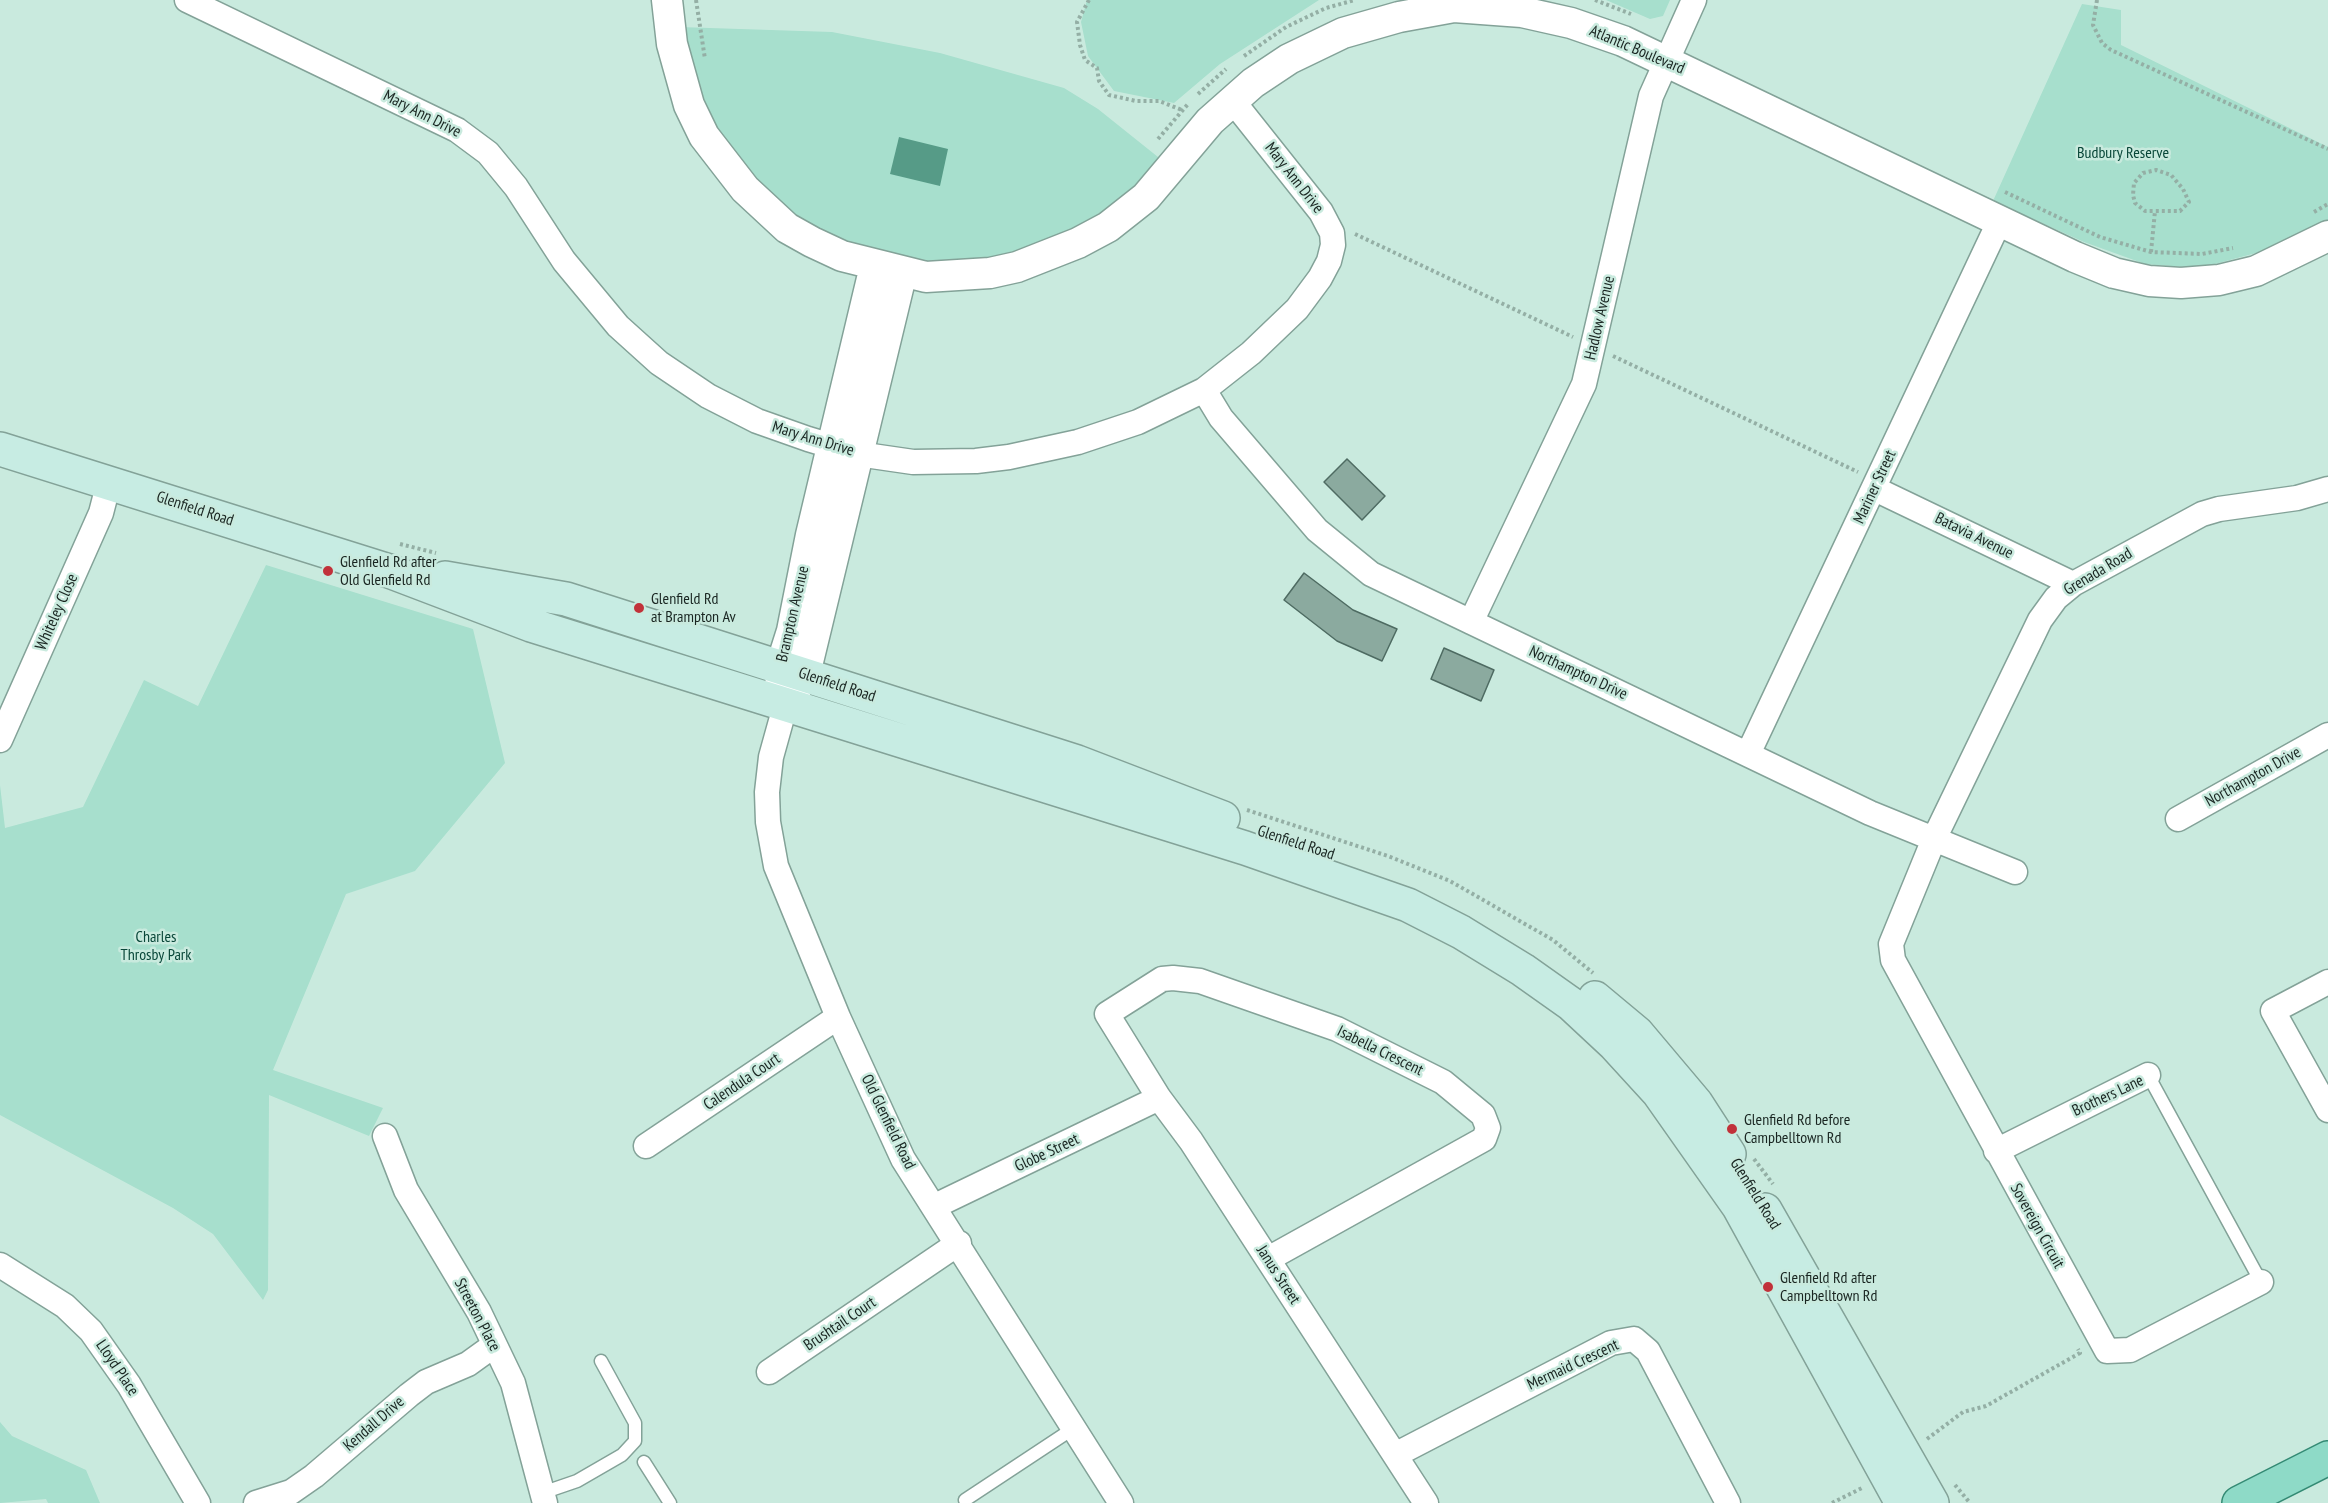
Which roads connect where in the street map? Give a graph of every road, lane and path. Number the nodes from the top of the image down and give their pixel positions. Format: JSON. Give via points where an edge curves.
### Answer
{"nodes":[{"id":1,"x":188,"y":0,"type":"edge"},
{"id":2,"x":668,"y":0,"type":"edge"},
{"id":3,"x":696,"y":0,"type":"edge"},
{"id":4,"x":1089,"y":0,"type":"edge"},
{"id":5,"x":1355,"y":0,"type":"edge"},
{"id":6,"x":1694,"y":0,"type":"edge"},
{"id":7,"x":2097,"y":0,"type":"edge"},
{"id":8,"x":1241,"y":58,"type":"dead end"},
{"id":9,"x":1666,"y":62,"type":"junction"},
{"id":10,"x":1232,"y":64,"type":"dead end"},
{"id":11,"x":707,"y":66,"type":"dead end"},
{"id":12,"x":1232,"y":100,"type":"junction"},
{"id":13,"x":1182,"y":110,"type":"junction"},
{"id":14,"x":1157,"y":141,"type":"dead end"},
{"id":15,"x":2328,"y":149,"type":"edge"},
{"id":16,"x":2328,"y":204,"type":"edge"},
{"id":17,"x":2002,"y":206,"type":"junction"},
{"id":18,"x":2155,"y":211,"type":"junction"},
{"id":19,"x":2318,"y":226,"type":"edge"},
{"id":20,"x":2239,"y":247,"type":"dead end"},
{"id":21,"x":2151,"y":252,"type":"junction"},
{"id":22,"x":889,"y":269,"type":"junction"},
{"id":23,"x":1204,"y":390,"type":"junction"},
{"id":24,"x":0,"y":449,"type":"edge"},
{"id":25,"x":845,"y":450,"type":"junction"},
{"id":26,"x":109,"y":482,"type":"junction"},
{"id":27,"x":1875,"y":489,"type":"junction"},
{"id":28,"x":2328,"y":489,"type":"edge"},
{"id":29,"x":389,"y":571,"type":"junction"},
{"id":30,"x":2073,"y":584,"type":"junction"},
{"id":31,"x":1471,"y":622,"type":"junction"},
{"id":32,"x":793,"y":670,"type":"junction"},
{"id":33,"x":786,"y":703,"type":"junction"},
{"id":34,"x":2328,"y":735,"type":"edge"},
{"id":35,"x":0,"y":740,"type":"edge"},
{"id":36,"x":1748,"y":754,"type":"junction"},
{"id":37,"x":1245,"y":810,"type":"dead end"},
{"id":38,"x":2178,"y":819,"type":"dead end"},
{"id":39,"x":1934,"y":839,"type":"junction"},
{"id":40,"x":2015,"y":872,"type":"dead end"},
{"id":41,"x":1599,"y":977,"type":"dead end"},
{"id":42,"x":2328,"y":982,"type":"edge"},
{"id":43,"x":838,"y":1017,"type":"junction"},
{"id":44,"x":2148,"y":1075,"type":"joint"},
{"id":45,"x":1159,"y":1098,"type":"junction"},
{"id":46,"x":2328,"y":1110,"type":"edge"},
{"id":47,"x":386,"y":1136,"type":"dead end"},
{"id":48,"x":646,"y":1146,"type":"dead end"},
{"id":49,"x":1749,"y":1151,"type":"dead end"},
{"id":50,"x":1996,"y":1151,"type":"junction"},
{"id":51,"x":2204,"y":1178,"type":"joint"},
{"id":52,"x":1779,"y":1192,"type":"dead end"},
{"id":53,"x":935,"y":1206,"type":"junction"},
{"id":54,"x":959,"y":1243,"type":"junction"},
{"id":55,"x":1268,"y":1259,"type":"junction"},
{"id":56,"x":0,"y":1265,"type":"edge"},
{"id":57,"x":2261,"y":1282,"type":"joint"},
{"id":58,"x":2075,"y":1343,"type":"dead end"},
{"id":59,"x":494,"y":1346,"type":"junction"},
{"id":60,"x":601,"y":1361,"type":"dead end"},
{"id":61,"x":769,"y":1372,"type":"dead end"},
{"id":62,"x":1845,"y":1403,"type":"junction"},
{"id":63,"x":1074,"y":1428,"type":"junction"},
{"id":64,"x":1921,"y":1430,"type":"dead end"},
{"id":65,"x":1926,"y":1440,"type":"junction"},
{"id":66,"x":1932,"y":1449,"type":"dead end"},
{"id":67,"x":1395,"y":1455,"type":"junction"},
{"id":68,"x":2328,"y":1458,"type":"edge"},
{"id":69,"x":644,"y":1462,"type":"dead end"},
{"id":70,"x":1862,"y":1479,"type":"dead end"},
{"id":71,"x":1944,"y":1494,"type":"edge"},
{"id":72,"x":1874,"y":1495,"type":"edge"},
{"id":73,"x":543,"y":1498,"type":"edge"},
{"id":74,"x":965,"y":1500,"type":"dead end"},
{"id":75,"x":198,"y":1503,"type":"edge"},
{"id":76,"x":256,"y":1503,"type":"edge"},
{"id":77,"x":670,"y":1503,"type":"edge"},
{"id":78,"x":1121,"y":1503,"type":"edge"},
{"id":79,"x":1426,"y":1503,"type":"edge"},
{"id":80,"x":1728,"y":1503,"type":"edge"},
{"id":81,"x":1832,"y":1503,"type":"edge"},
{"id":82,"x":1902,"y":1503,"type":"edge"},
{"id":83,"x":1970,"y":1503,"type":"edge"},
{"id":84,"x":2239,"y":1503,"type":"edge"}],
"edges":[{"from":1,"to":25,"type":"street","name":"Mary Ann Drive","via":[[457,130],[488,153],[516,187],[580,283],[639,346],[708,396],[777,429]]},
{"from":2,"to":22,"type":"street","name":"Atlantic Boulevard","via":[[672,44],[689,105],[704,136],[722,160],[764,209],[787,228],[842,256]]},
{"from":3,"to":11,"type":"path"},
{"from":4,"to":13,"type":"path","via":[[1077,21],[1080,45],[1085,60],[1097,68],[1099,81],[1109,95],[1159,101]]},
{"from":5,"to":8,"type":"path","via":[[1326,8],[1286,27]]},
{"from":6,"to":9,"type":"street","name":"Hadlow Avenue"},
{"from":7,"to":15,"type":"path","via":[[2093,25],[2102,43],[2111,50]]},
{"from":9,"to":12,"type":"street","name":"Atlantic Boulevard","via":[[1623,41],[1571,23],[1522,12],[1454,7],[1343,33],[1289,59]]},
{"from":9,"to":17,"type":"street","name":"Atlantic Boulevard"},
{"from":9,"to":31,"type":"street","name":"Hadlow Avenue","via":[[1652,96],[1584,384]]},
{"from":10,"to":13,"type":"path"},
{"from":12,"to":22,"type":"street","name":"Atlantic Boulevard","via":[[1146,197],[1108,227],[1078,243],[1017,267],[990,273],[926,277]]},
{"from":12,"to":23,"type":"street","name":"Mary Ann Drive","via":[[1321,212],[1334,245],[1320,278],[1297,309]]},
{"from":13,"to":14,"type":"path"},
{"from":16,"to":19,"type":"path"},
{"from":17,"to":19,"type":"street","name":"Atlantic Boulevard","via":[[2075,257],[2114,273],[2181,283],[2219,280],[2256,271]]},
{"from":17,"to":21,"type":"path"},
{"from":17,"to":27,"type":"street","name":"Mariner Street"},
{"from":18,"to":18,"type":"path","via":[[2180,211],[2189,202],[2171,175],[2156,170],[2143,173],[2134,183],[2133,195],[2135,203],[2145,211]]},
{"from":18,"to":21,"type":"path"},
{"from":20,"to":21,"type":"path","via":[[2202,254]]},
{"from":22,"to":25,"type":"street","name":"Brampton Avenue"},
{"from":23,"to":25,"type":"street","name":"Mary Ann Drive","via":[[1138,422],[1043,451],[976,461],[913,462]]},
{"from":23,"to":31,"type":"street","name":"Northampton Drive","via":[[1221,418],[1317,530],[1349,558],[1399,589]]},
{"from":24,"to":26,"type":"main road","name":"Glenfield Road"},
{"from":25,"to":32,"type":"street","name":"Brampton Avenue","via":[[792,632]]},
{"from":26,"to":29,"type":"main road","name":"Glenfield Road"},
{"from":26,"to":35,"type":"street","name":"Whiteley Close","via":[[101,513]]},
{"from":27,"to":30,"type":"street","name":"Batavia Avenue"},
{"from":27,"to":36,"type":"street","name":"Mariner Street"},
{"from":28,"to":30,"type":"street","name":"Grenada Road","via":[[2202,514]]},
{"from":29,"to":32,"type":"main road","name":"Glenfield Road","via":[[566,599]]},
{"from":29,"to":33,"type":"main road","name":"Glenfield Road","via":[[531,625]]},
{"from":30,"to":39,"type":"street","name":"Grenada Road","via":[[2056,598],[2040,620]]},
{"from":31,"to":36,"type":"street","name":"Northampton Drive"},
{"from":32,"to":33,"type":"street","name":"Brampton Avenue","via":[[780,672]]},
{"from":32,"to":71,"type":"main road","name":"Glenfield Road","via":[[1077,762],[1197,809],[1376,869],[1476,914],[1550,961],[1637,1033],[1696,1103]]},
{"from":33,"to":43,"type":"street","name":"Old Glenfield Road","via":[[771,757],[768,822],[776,866]]},
{"from":33,"to":62,"type":"main road","name":"Glenfield Road","via":[[1245,848],[1387,898],[1461,932],[1523,970],[1571,1004],[1658,1092],[1738,1208]]},
{"from":34,"to":38,"type":"street","name":"Northampton Drive"},
{"from":36,"to":39,"type":"street","name":"Northampton Drive"},
{"from":37,"to":41,"type":"path","via":[[1388,856],[1450,881],[1552,940]]},
{"from":39,"to":40,"type":"street","name":"Northampton Drive"},
{"from":39,"to":50,"type":"street","name":"Sovereign Circuit","via":[[1891,944],[1893,960]]},
{"from":42,"to":46,"type":"street","via":[[2273,1011]]},
{"from":43,"to":48,"type":"street","name":"Calendula Court"},
{"from":43,"to":53,"type":"street","name":"Old Glenfield Road","via":[[903,1159]]},
{"from":44,"to":50,"type":"street","name":"Brothers Lane"},
{"from":44,"to":51,"type":"lane","name":"Brothers Lane"},
{"from":45,"to":53,"type":"street","name":"Globe Street"},
{"from":45,"to":55,"type":"street","name":"Janus Street"},
{"from":45,"to":55,"type":"street","name":"Isabella Crescent","via":[[1107,1014],[1162,979],[1173,978],[1200,981],[1337,1029],[1443,1082],[1483,1115],[1488,1128],[1484,1139]]},
{"from":47,"to":59,"type":"street","name":"Streeton Place","via":[[406,1190]]},
{"from":49,"to":52,"type":"path"},
{"from":50,"to":57,"type":"street","name":"Sovereign Circuit","via":[[2107,1351],[2130,1350]]},
{"from":51,"to":57,"type":"lane","name":"Sovereign Circuit"},
{"from":53,"to":54,"type":"street","name":"Old Glenfield Road"},
{"from":54,"to":61,"type":"street","name":"Brushtail Court"},
{"from":54,"to":63,"type":"street","name":"Old Glenfield Road"},
{"from":55,"to":67,"type":"street","name":"Janus Street"},
{"from":56,"to":75,"type":"street","name":"Lloyd Place","via":[[65,1306],[91,1331],[129,1384]]},
{"from":58,"to":65,"type":"path","via":[[2080,1353],[1986,1406],[1963,1412]]},
{"from":59,"to":73,"type":"street","name":"Streeton Place","via":[[523,1414]]},
{"from":59,"to":76,"type":"street","name":"Kendall Drive","via":[[468,1364],[426,1382],[291,1492]]},
{"from":60,"to":73,"type":"lane","via":[[635,1423],[635,1441],[622,1455]]},
{"from":62,"to":72,"type":"main road"},
{"from":62,"to":82,"type":"main road","name":"Glenfield Road"},
{"from":63,"to":74,"type":"lane"},
{"from":63,"to":78,"type":"street","name":"Old Glenfield Road"},
{"from":64,"to":65,"type":"path"},
{"from":65,"to":66,"type":"path"},
{"from":67,"to":79,"type":"street"},
{"from":67,"to":80,"type":"street","name":"Mermaid Crescent","via":[[1611,1343],[1634,1339],[1648,1351]]},
{"from":68,"to":84,"type":"main road"},
{"from":69,"to":77,"type":"lane"},
{"from":70,"to":72,"type":"path"},
{"from":71,"to":83,"type":"path"},
{"from":72,"to":81,"type":"path"}]}
